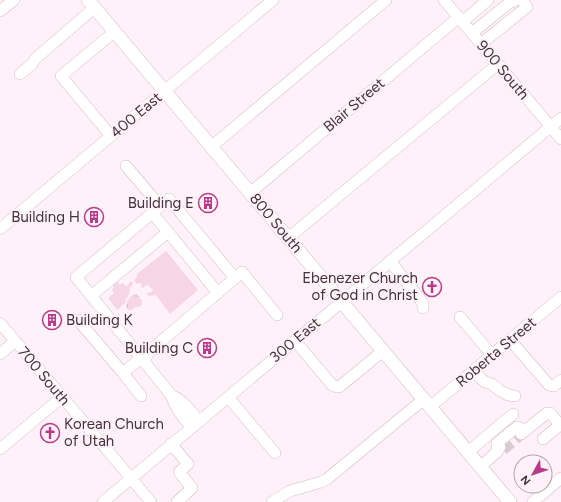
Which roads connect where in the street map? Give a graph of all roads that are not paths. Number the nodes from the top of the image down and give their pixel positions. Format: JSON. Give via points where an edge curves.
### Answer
{"nodes":[{"id":1,"x":14,"y":0,"type":"edge"},
{"id":2,"x":386,"y":0,"type":"edge"},
{"id":3,"x":445,"y":0,"type":"edge"},
{"id":4,"x":488,"y":0,"type":"edge"},
{"id":5,"x":516,"y":0,"type":"edge"},
{"id":6,"x":522,"y":0,"type":"edge"},
{"id":7,"x":267,"y":2,"type":"edge"},
{"id":8,"x":91,"y":4,"type":"edge"},
{"id":9,"x":0,"y":12,"type":"edge"},
{"id":10,"x":460,"y":20,"type":"junction"},
{"id":11,"x":114,"y":32,"type":"junction"},
{"id":12,"x":472,"y":33,"type":"junction"},
{"id":13,"x":481,"y":44,"type":"junction"},
{"id":14,"x":498,"y":64,"type":"junction"},
{"id":15,"x":20,"y":74,"type":"dead end"},
{"id":16,"x":164,"y":91,"type":"junction"},
{"id":17,"x":561,"y":118,"type":"edge"},
{"id":18,"x":551,"y":127,"type":"junction"},
{"id":19,"x":111,"y":136,"type":"junction"},
{"id":20,"x":561,"y":139,"type":"edge"},
{"id":21,"x":211,"y":147,"type":"junction"},
{"id":22,"x":126,"y":166,"type":"dead end"},
{"id":23,"x":250,"y":193,"type":"junction"},
{"id":24,"x":156,"y":210,"type":"junction"},
{"id":25,"x":0,"y":229,"type":"edge"},
{"id":26,"x":168,"y":232,"type":"junction"},
{"id":27,"x":288,"y":238,"type":"junction"},
{"id":28,"x":390,"y":261,"type":"junction"},
{"id":29,"x":235,"y":278,"type":"junction"},
{"id":30,"x":218,"y":293,"type":"junction"},
{"id":31,"x":91,"y":296,"type":"junction"},
{"id":32,"x":561,"y":297,"type":"edge"},
{"id":33,"x":341,"y":301,"type":"junction"},
{"id":34,"x":423,"y":308,"type":"dead end"},
{"id":35,"x":277,"y":315,"type":"dead end"},
{"id":36,"x":460,"y":317,"type":"dead end"},
{"id":37,"x":78,"y":320,"type":"dead end"},
{"id":38,"x":0,"y":323,"type":"edge"},
{"id":39,"x":295,"y":340,"type":"junction"},
{"id":40,"x":510,"y":340,"type":"junction"},
{"id":41,"x":15,"y":341,"type":"junction"},
{"id":42,"x":383,"y":351,"type":"junction"},
{"id":43,"x":0,"y":354,"type":"edge"},
{"id":44,"x":492,"y":355,"type":"junction"},
{"id":45,"x":143,"y":360,"type":"junction"},
{"id":46,"x":474,"y":370,"type":"junction"},
{"id":47,"x":123,"y":373,"type":"junction"},
{"id":48,"x":561,"y":380,"type":"edge"},
{"id":49,"x":141,"y":396,"type":"dead end"},
{"id":50,"x":515,"y":396,"type":"dead end"},
{"id":51,"x":62,"y":397,"type":"junction"},
{"id":52,"x":228,"y":397,"type":"junction"},
{"id":53,"x":427,"y":403,"type":"junction"},
{"id":54,"x":513,"y":414,"type":"dead end"},
{"id":55,"x":195,"y":424,"type":"junction"},
{"id":56,"x":560,"y":426,"type":"edge"},
{"id":57,"x":543,"y":440,"type":"dead end"},
{"id":58,"x":172,"y":444,"type":"junction"},
{"id":59,"x":0,"y":449,"type":"edge"},
{"id":60,"x":468,"y":452,"type":"junction"},
{"id":61,"x":275,"y":453,"type":"dead end"},
{"id":62,"x":480,"y":466,"type":"junction"},
{"id":63,"x":131,"y":478,"type":"junction"},
{"id":64,"x":561,"y":478,"type":"edge"},
{"id":65,"x":103,"y":502,"type":"edge"},
{"id":66,"x":151,"y":502,"type":"edge"},
{"id":67,"x":177,"y":502,"type":"edge"},
{"id":68,"x":272,"y":502,"type":"edge"},
{"id":69,"x":510,"y":502,"type":"edge"},
{"id":70,"x":533,"y":502,"type":"edge"}],
"edges":[{"from":1,"to":9,"type":"street"},
{"from":2,"to":21,"type":"street"},
{"from":3,"to":10,"type":"street","name":"900 South"},
{"from":4,"to":10,"type":"street","name":"Blair Street"},
{"from":5,"to":12,"type":"street"},
{"from":6,"to":13,"type":"street","via":[[527,7]]},
{"from":7,"to":16,"type":"street","name":"400 East"},
{"from":8,"to":11,"type":"main road","name":"800 South"},
{"from":8,"to":15,"type":"street"},
{"from":10,"to":12,"type":"street","name":"900 South"},
{"from":10,"to":23,"type":"street","name":"Blair Street"},
{"from":11,"to":16,"type":"main road","name":"800 South"},
{"from":11,"to":19,"type":"street","via":[[61,76]]},
{"from":12,"to":13,"type":"street","name":"900 South"},
{"from":13,"to":14,"type":"street","name":"900 South"},
{"from":14,"to":18,"type":"street","name":"900 South"},
{"from":14,"to":27,"type":"street"},
{"from":16,"to":19,"type":"street","name":"400 East"},
{"from":16,"to":21,"type":"main road","name":"800 South"},
{"from":17,"to":18,"type":"street","name":"300 East"},
{"from":18,"to":20,"type":"street","name":"900 South"},
{"from":18,"to":28,"type":"street","name":"300 East"},
{"from":19,"to":25,"type":"street","name":"400 East"},
{"from":21,"to":23,"type":"main road","name":"800 South"},
{"from":22,"to":24,"type":"street"},
{"from":23,"to":27,"type":"main road","name":"800 South"},
{"from":24,"to":26,"type":"street"},
{"from":24,"to":29,"type":"street","via":[[169,199]]},
{"from":24,"to":31,"type":"street","via":[[76,277]]},
{"from":26,"to":30,"type":"street"},
{"from":26,"to":31,"type":"street"},
{"from":27,"to":33,"type":"main road","name":"800 South"},
{"from":28,"to":33,"type":"street","name":"300 East"},
{"from":28,"to":34,"type":"street","via":[[423,303]]},
{"from":29,"to":30,"type":"street"},
{"from":29,"to":35,"type":"street","via":[[242,272]]},
{"from":30,"to":45,"type":"street","via":[[151,350]]},
{"from":31,"to":45,"type":"street"},
{"from":32,"to":40,"type":"street","name":"Roberta Street"},
{"from":33,"to":39,"type":"street","name":"300 East"},
{"from":33,"to":42,"type":"main road","name":"800 South"},
{"from":36,"to":44,"type":"street"},
{"from":37,"to":47,"type":"street"},
{"from":38,"to":41,"type":"street","name":"700 South"},
{"from":39,"to":42,"type":"street","via":[[333,386],[339,387]]},
{"from":39,"to":52,"type":"street","name":"300 East"},
{"from":40,"to":44,"type":"street","name":"Roberta Street"},
{"from":40,"to":48,"type":"street","via":[[549,385],[554,386]]},
{"from":41,"to":43,"type":"street"},
{"from":41,"to":51,"type":"street","name":"700 South"},
{"from":42,"to":53,"type":"main road","name":"800 South"},
{"from":44,"to":46,"type":"street","name":"Roberta Street"},
{"from":45,"to":47,"type":"street"},
{"from":45,"to":55,"type":"street","via":[[171,395],[179,412]]},
{"from":46,"to":50,"type":"street","via":[[485,382],[508,395]]},
{"from":46,"to":53,"type":"street","name":"Roberta Street"},
{"from":47,"to":49,"type":"street"},
{"from":51,"to":59,"type":"street"},
{"from":51,"to":63,"type":"street","name":"700 South"},
{"from":52,"to":55,"type":"street","name":"300 East"},
{"from":52,"to":61,"type":"street"},
{"from":53,"to":60,"type":"main road","name":"800 South"},
{"from":53,"to":68,"type":"street","name":"Roberta Street","via":[[327,479],[290,491]]},
{"from":54,"to":60,"type":"street"},
{"from":55,"to":58,"type":"street","name":"300 East"},
{"from":56,"to":57,"type":"street"},
{"from":56,"to":62,"type":"street","via":[[550,413],[547,413],[522,432],[517,427],[498,444],[500,450]]},
{"from":58,"to":63,"type":"street","name":"300 East"},
{"from":58,"to":67,"type":"street","via":[[188,464],[179,472],[192,488]]},
{"from":60,"to":62,"type":"main road","name":"800 South"},
{"from":62,"to":69,"type":"main road","name":"800 South"},
{"from":63,"to":65,"type":"street","name":"300 East"},
{"from":63,"to":66,"type":"street","name":"700 South"},
{"from":64,"to":70,"type":"street"}]}
